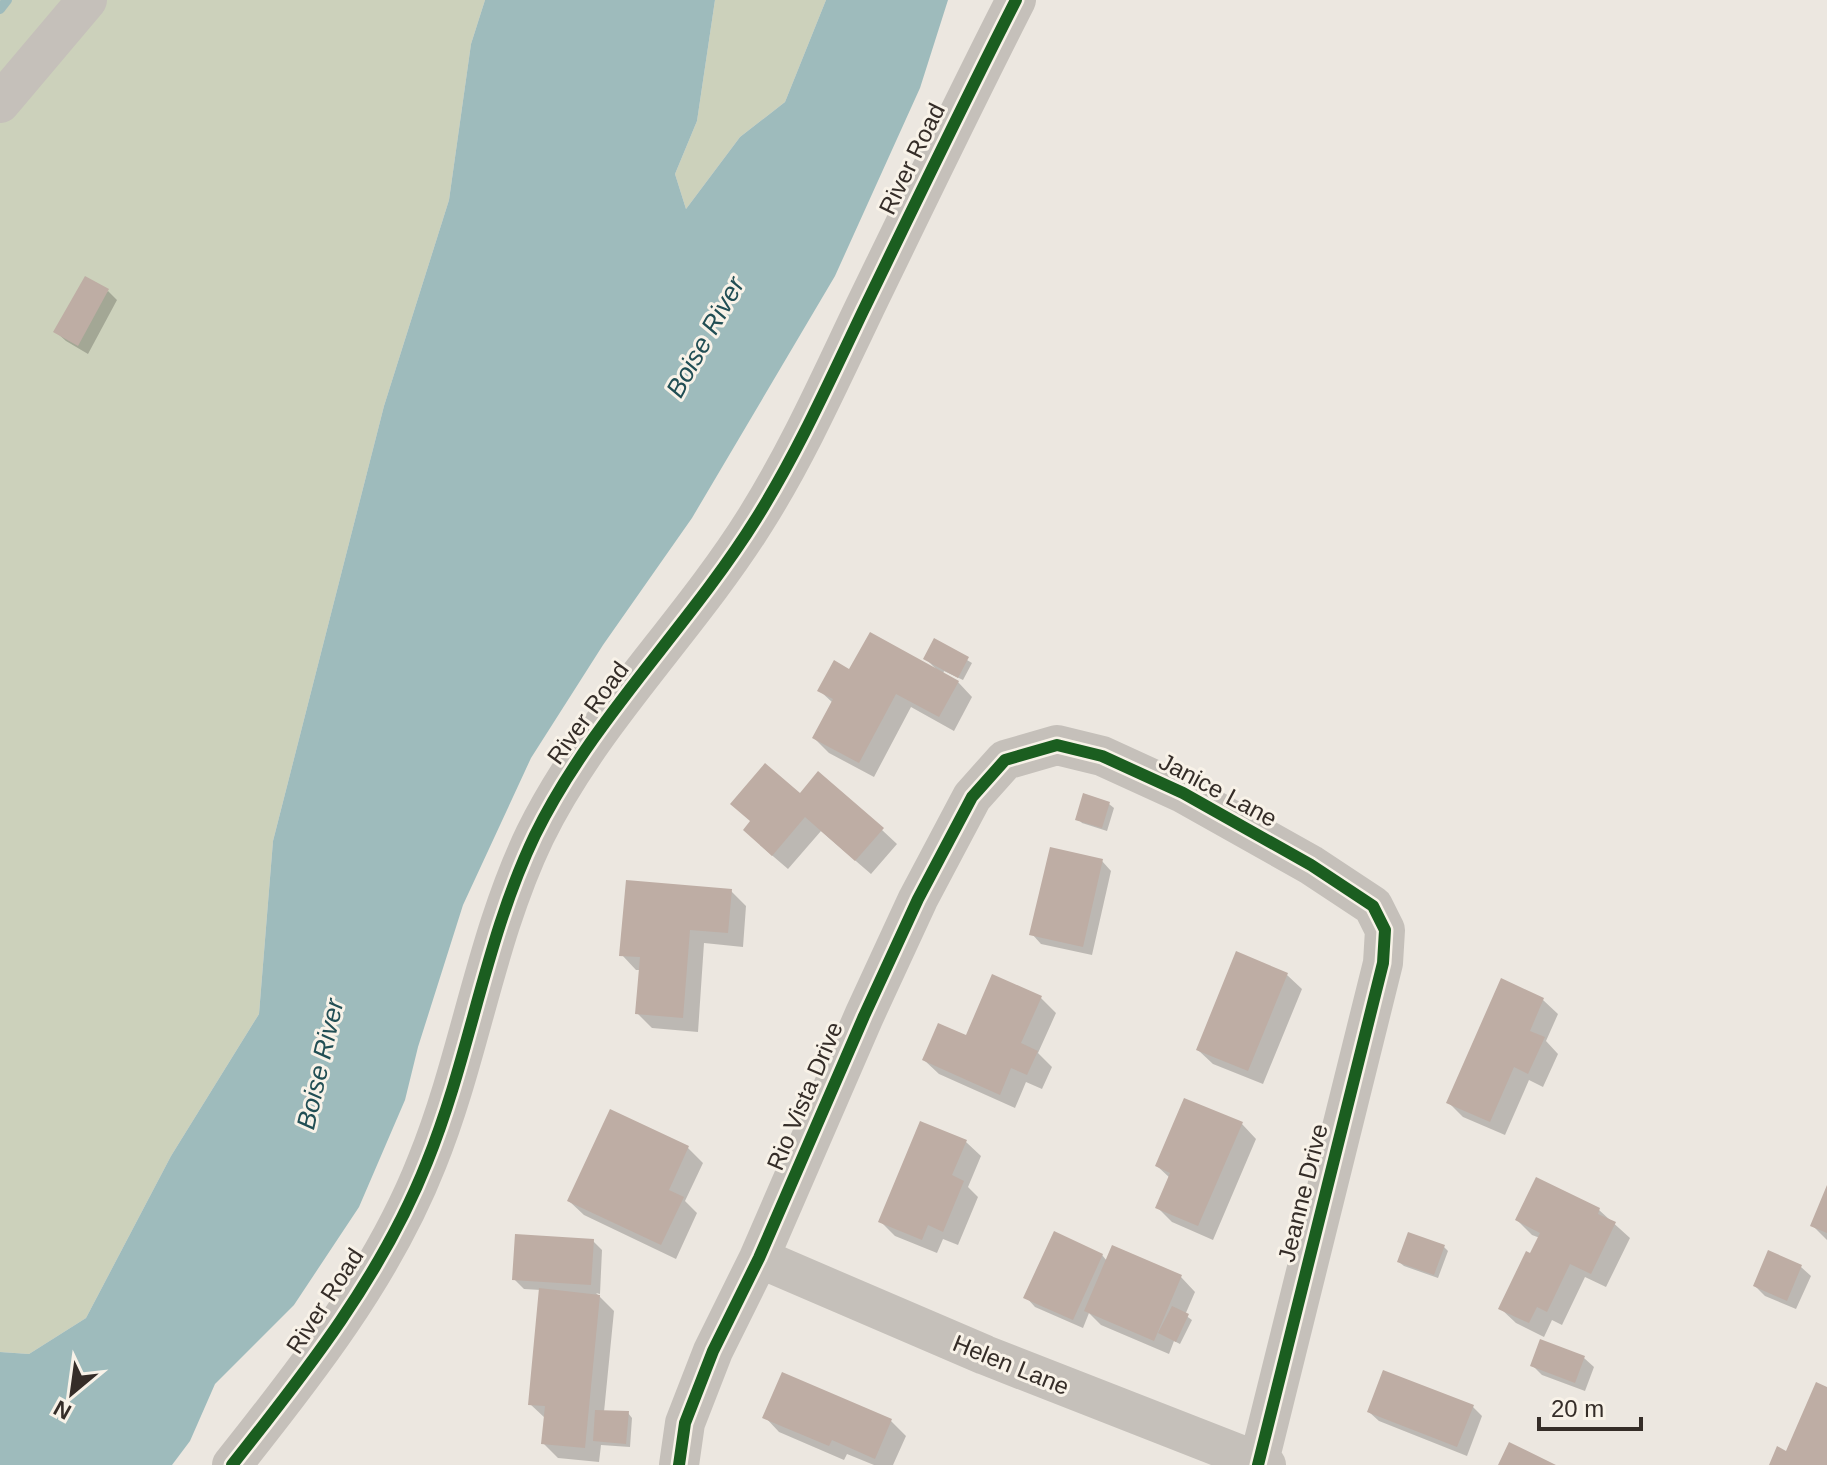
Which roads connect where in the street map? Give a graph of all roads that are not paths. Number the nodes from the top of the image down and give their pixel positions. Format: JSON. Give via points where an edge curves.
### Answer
{"nodes":[{"id":1,"x":87,"y":0,"type":"edge"},
{"id":2,"x":1016,"y":0,"type":"edge"},
{"id":3,"x":0,"y":103,"type":"edge"},
{"id":4,"x":1005,"y":760,"type":"joint"},
{"id":5,"x":1385,"y":930,"type":"joint"},
{"id":6,"x":759,"y":1258,"type":"junction"},
{"id":7,"x":1261,"y":1464,"type":"edge"},
{"id":8,"x":232,"y":1465,"type":"edge"},
{"id":9,"x":679,"y":1465,"type":"edge"}],
"edges":[{"from":1,"to":3,"type":"street"},
{"from":2,"to":8,"type":"street","name":"River Road","via":[[811,420],[756,519],[579,759],[535,835],[499,925],[427,1163],[384,1251],[313,1361]]},
{"from":4,"to":5,"type":"street","name":"Janice Lane","via":[[1057,745],[1102,756],[1183,793],[1311,865],[1373,906]]},
{"from":4,"to":6,"type":"street","name":"Rio Vista Drive","via":[[972,797],[918,899]]},
{"from":5,"to":7,"type":"street","name":"Jeanne Drive","via":[[1383,963]]},
{"from":6,"to":7,"type":"street","name":"Helen Lane"},
{"from":6,"to":9,"type":"street","name":"Rio Vista Drive","via":[[707,1365],[685,1423]]}]}
